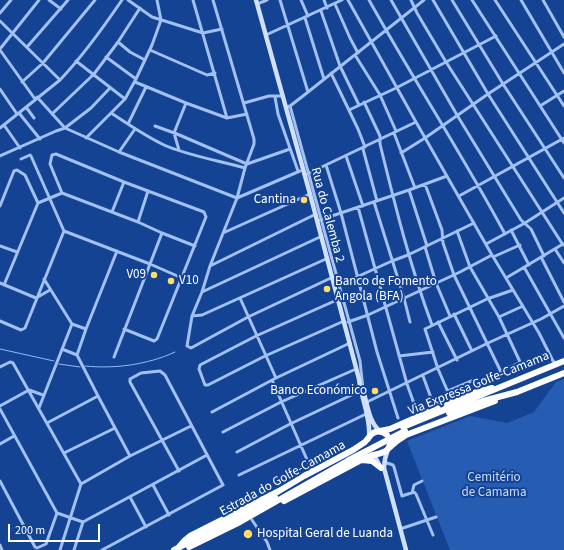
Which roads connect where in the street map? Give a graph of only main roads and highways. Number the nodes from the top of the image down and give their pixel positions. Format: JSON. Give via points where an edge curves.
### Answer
{"nodes":[{"id":1,"x":256,"y":2,"type":"edge"},
{"id":2,"x":557,"y":363,"type":"edge"},
{"id":3,"x":564,"y":373,"type":"edge"},
{"id":4,"x":512,"y":382,"type":"junction"},
{"id":5,"x":362,"y":391,"type":"junction"},
{"id":6,"x":517,"y":392,"type":"junction"},
{"id":7,"x":404,"y":429,"type":"junction"},
{"id":8,"x":380,"y":431,"type":"junction"},
{"id":9,"x":369,"y":437,"type":"junction"},
{"id":10,"x":388,"y":449,"type":"junction"},
{"id":11,"x":374,"y":455,"type":"junction"},
{"id":12,"x":349,"y":458,"type":"junction"},
{"id":13,"x":361,"y":460,"type":"junction"},
{"id":14,"x":382,"y":465,"type":"junction"},
{"id":15,"x":240,"y":522,"type":"junction"},
{"id":16,"x":178,"y":549,"type":"edge"},
{"id":17,"x":405,"y":550,"type":"edge"}],
"edges":[{"from":1,"to":5,"type":"main road","name":"Rua do Calemba 2","via":[[288,106],[301,170],[307,174],[310,194],[320,220]]},
{"from":2,"to":4,"type":"highway","name":"Via Expressa Golfe-Camama"},
{"from":3,"to":6,"type":"highway","name":"Via Expressa Golfe-Camama"},
{"from":4,"to":7,"type":"highway","name":"Via Expressa Golfe-Camama"},
{"from":4,"to":8,"type":"highway","via":[[468,395]]},
{"from":5,"to":8,"type":"main road","via":[[373,422]]},
{"from":5,"to":9,"type":"main road"},
{"from":6,"to":7,"type":"highway","name":"Via Expressa Golfe-Camama","via":[[483,401]]},
{"from":6,"to":10,"type":"highway","via":[[406,435]]},
{"from":7,"to":12,"type":"highway","name":"Estrada do Golfe-Camama","bridge":true},
{"from":8,"to":9,"type":"highway"},
{"from":8,"to":10,"type":"highway","via":[[389,438]]},
{"from":9,"to":11,"type":"highway","via":[[369,447]]},
{"from":9,"to":16,"type":"highway","via":[[360,446],[279,491],[190,536]]},
{"from":10,"to":11,"type":"highway"},
{"from":10,"to":14,"type":"main road"},
{"from":11,"to":13,"type":"highway"},
{"from":11,"to":14,"type":"main road"},
{"from":12,"to":15,"type":"highway","name":"Estrada do Golfe-Camama"},
{"from":12,"to":16,"type":"highway","name":"Estrada do Golfe-Camama","via":[[312,475],[246,514]]},
{"from":13,"to":14,"type":"highway","via":[[372,460]]},
{"from":13,"to":15,"type":"highway","via":[[253,521]]},
{"from":14,"to":17,"type":"main road"},
{"from":14,"to":17,"type":"main road"},
{"from":15,"to":16,"type":"highway","name":"Estrada do Golfe-Camama"}]}
